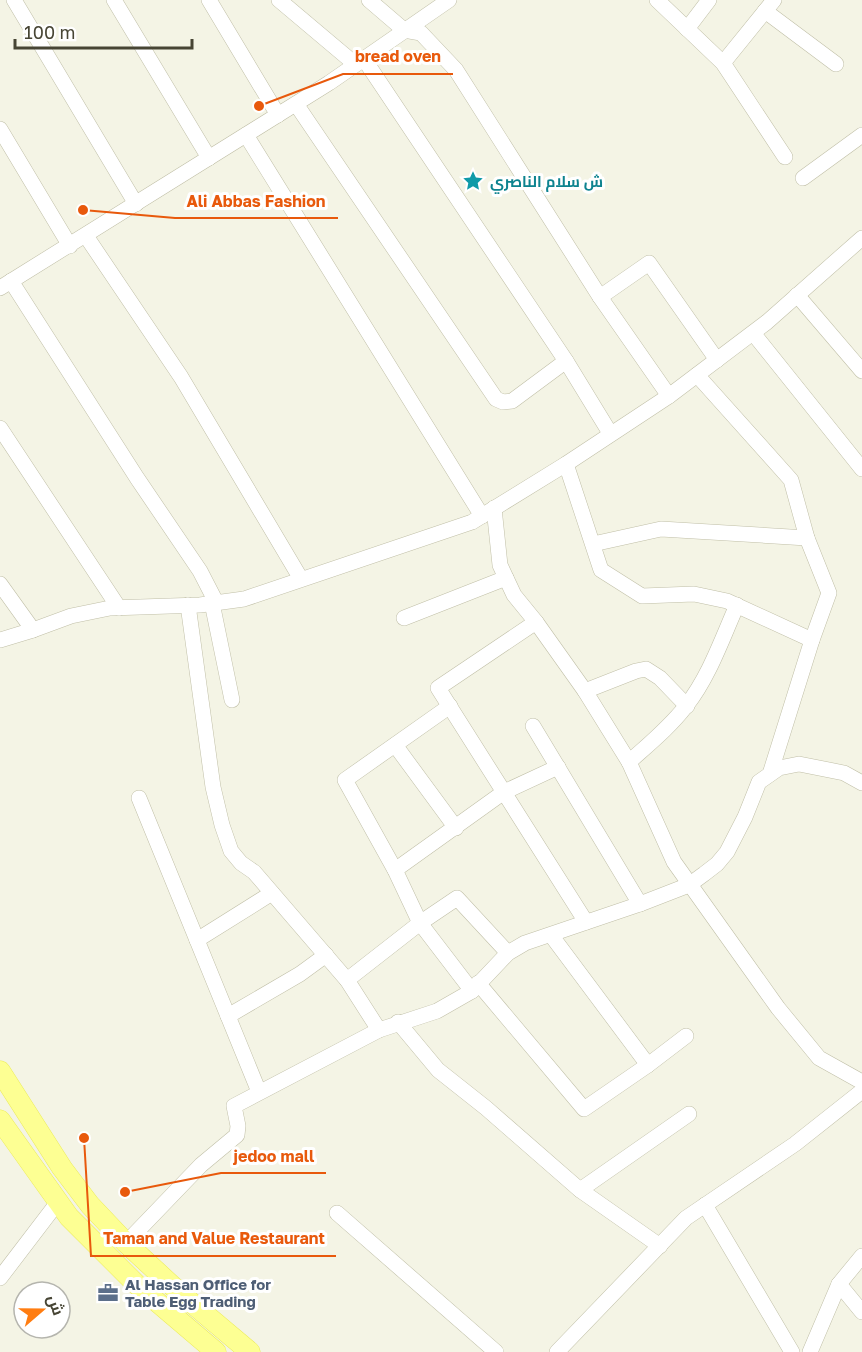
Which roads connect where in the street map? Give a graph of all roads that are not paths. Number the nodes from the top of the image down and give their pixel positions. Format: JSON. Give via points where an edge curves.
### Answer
{"nodes":[{"id":1,"x":14,"y":0,"type":"edge"},
{"id":2,"x":114,"y":0,"type":"edge"},
{"id":3,"x":209,"y":0,"type":"edge"},
{"id":4,"x":279,"y":0,"type":"edge"},
{"id":5,"x":369,"y":0,"type":"edge"},
{"id":6,"x":449,"y":0,"type":"edge"},
{"id":7,"x":657,"y":0,"type":"edge"},
{"id":8,"x":709,"y":0,"type":"edge"},
{"id":9,"x":770,"y":6,"type":"edge"},
{"id":10,"x":687,"y":29,"type":"junction"},
{"id":11,"x":404,"y":30,"type":"junction"},
{"id":12,"x":360,"y":62,"type":"junction"},
{"id":13,"x":723,"y":63,"type":"junction"},
{"id":14,"x":836,"y":64,"type":"dead end"},
{"id":15,"x":296,"y":104,"type":"junction"},
{"id":16,"x":278,"y":115,"type":"junction"},
{"id":17,"x":0,"y":129,"type":"edge"},
{"id":18,"x":246,"y":135,"type":"junction"},
{"id":19,"x":862,"y":135,"type":"edge"},
{"id":20,"x":785,"y":157,"type":"dead end"},
{"id":21,"x":209,"y":158,"type":"junction"},
{"id":22,"x":803,"y":178,"type":"dead end"},
{"id":23,"x":136,"y":204,"type":"junction"},
{"id":24,"x":86,"y":236,"type":"junction"},
{"id":25,"x":862,"y":238,"type":"edge"},
{"id":26,"x":70,"y":246,"type":"junction"},
{"id":27,"x":5,"y":285,"type":"edge"},
{"id":28,"x":797,"y":296,"type":"junction"},
{"id":29,"x":600,"y":297,"type":"junction"},
{"id":30,"x":753,"y":333,"type":"junction"},
{"id":31,"x":717,"y":360,"type":"junction"},
{"id":32,"x":566,"y":361,"type":"junction"},
{"id":33,"x":859,"y":361,"type":"edge"},
{"id":34,"x":697,"y":375,"type":"junction"},
{"id":35,"x":669,"y":396,"type":"junction"},
{"id":36,"x":0,"y":428,"type":"edge"},
{"id":37,"x":610,"y":433,"type":"junction"},
{"id":38,"x":566,"y":464,"type":"junction"},
{"id":39,"x":862,"y":469,"type":"edge"},
{"id":40,"x":488,"y":512,"type":"junction"},
{"id":41,"x":807,"y":538,"type":"junction"},
{"id":42,"x":593,"y":544,"type":"junction"},
{"id":43,"x":506,"y":578,"type":"junction"},
{"id":44,"x":300,"y":579,"type":"junction"},
{"id":45,"x":0,"y":584,"type":"edge"},
{"id":46,"x":214,"y":603,"type":"junction"},
{"id":47,"x":188,"y":605,"type":"junction"},
{"id":48,"x":737,"y":605,"type":"junction"},
{"id":49,"x":119,"y":608,"type":"junction"},
{"id":50,"x":404,"y":618,"type":"dead end"},
{"id":51,"x":536,"y":622,"type":"junction"},
{"id":52,"x":33,"y":630,"type":"junction"},
{"id":53,"x":0,"y":640,"type":"edge"},
{"id":54,"x":812,"y":640,"type":"junction"},
{"id":55,"x":585,"y":691,"type":"junction"},
{"id":56,"x":232,"y":700,"type":"dead end"},
{"id":57,"x":687,"y":705,"type":"junction"},
{"id":58,"x":450,"y":706,"type":"junction"},
{"id":59,"x":533,"y":726,"type":"dead end"},
{"id":60,"x":395,"y":745,"type":"junction"},
{"id":61,"x":629,"y":762,"type":"junction"},
{"id":62,"x":558,"y":767,"type":"junction"},
{"id":63,"x":771,"y":774,"type":"junction"},
{"id":64,"x":862,"y":783,"type":"edge"},
{"id":65,"x":504,"y":792,"type":"junction"},
{"id":66,"x":139,"y":798,"type":"dead end"},
{"id":67,"x":456,"y":828,"type":"junction"},
{"id":68,"x":395,"y":870,"type":"junction"},
{"id":69,"x":689,"y":885,"type":"junction"},
{"id":70,"x":272,"y":893,"type":"junction"},
{"id":71,"x":640,"y":904,"type":"junction"},
{"id":72,"x":586,"y":922,"type":"junction"},
{"id":73,"x":420,"y":923,"type":"junction"},
{"id":74,"x":551,"y":935,"type":"junction"},
{"id":75,"x":197,"y":940,"type":"junction"},
{"id":76,"x":508,"y":953,"type":"junction"},
{"id":77,"x":326,"y":955,"type":"junction"},
{"id":78,"x":347,"y":980,"type":"junction"},
{"id":79,"x":475,"y":987,"type":"junction"},
{"id":80,"x":228,"y":1016,"type":"junction"},
{"id":81,"x":398,"y":1022,"type":"junction"},
{"id":82,"x":379,"y":1030,"type":"junction"},
{"id":83,"x":686,"y":1036,"type":"dead end"},
{"id":84,"x":648,"y":1065,"type":"junction"},
{"id":85,"x":0,"y":1071,"type":"edge"},
{"id":86,"x":862,"y":1082,"type":"edge"},
{"id":87,"x":862,"y":1091,"type":"edge"},
{"id":88,"x":259,"y":1092,"type":"junction"},
{"id":89,"x":23,"y":1108,"type":"junction"},
{"id":90,"x":689,"y":1114,"type":"dead end"},
{"id":91,"x":1,"y":1121,"type":"edge"},
{"id":92,"x":45,"y":1142,"type":"junction"},
{"id":93,"x":25,"y":1157,"type":"junction"},
{"id":94,"x":580,"y":1190,"type":"junction"},
{"id":95,"x":58,"y":1202,"type":"junction"},
{"id":96,"x":705,"y":1205,"type":"junction"},
{"id":97,"x":337,"y":1213,"type":"dead end"},
{"id":98,"x":126,"y":1243,"type":"junction"},
{"id":99,"x":660,"y":1246,"type":"junction"},
{"id":100,"x":862,"y":1256,"type":"edge"},
{"id":101,"x":0,"y":1278,"type":"edge"},
{"id":102,"x":839,"y":1284,"type":"junction"},
{"id":103,"x":862,"y":1312,"type":"edge"},
{"id":104,"x":216,"y":1352,"type":"edge"},
{"id":105,"x":250,"y":1352,"type":"edge"},
{"id":106,"x":496,"y":1352,"type":"edge"},
{"id":107,"x":557,"y":1352,"type":"edge"},
{"id":108,"x":792,"y":1352,"type":"edge"},
{"id":109,"x":810,"y":1352,"type":"edge"}],
"edges":[{"from":1,"to":23,"type":"street"},
{"from":2,"to":21,"type":"street"},
{"from":3,"to":16,"type":"street"},
{"from":4,"to":12,"type":"street"},
{"from":5,"to":11,"type":"street"},
{"from":6,"to":11,"type":"street"},
{"from":7,"to":10,"type":"street"},
{"from":8,"to":10,"type":"street"},
{"from":9,"to":13,"type":"street"},
{"from":9,"to":14,"type":"street"},
{"from":10,"to":13,"type":"street"},
{"from":11,"to":12,"type":"street"},
{"from":11,"to":29,"type":"street","via":[[421,33],[456,70]]},
{"from":12,"to":15,"type":"street"},
{"from":12,"to":32,"type":"street"},
{"from":13,"to":20,"type":"street"},
{"from":15,"to":16,"type":"street"},
{"from":15,"to":32,"type":"street","via":[[496,399],[512,401]]},
{"from":16,"to":18,"type":"street"},
{"from":17,"to":26,"type":"street"},
{"from":18,"to":21,"type":"street"},
{"from":18,"to":40,"type":"street"},
{"from":19,"to":22,"type":"street"},
{"from":21,"to":23,"type":"street"},
{"from":23,"to":24,"type":"street"},
{"from":24,"to":26,"type":"street"},
{"from":24,"to":44,"type":"street","via":[[181,377]]},
{"from":25,"to":28,"type":"street"},
{"from":26,"to":27,"type":"street"},
{"from":27,"to":46,"type":"street","via":[[200,571]]},
{"from":28,"to":30,"type":"street"},
{"from":28,"to":33,"type":"street"},
{"from":29,"to":31,"type":"street","via":[[649,263]]},
{"from":29,"to":35,"type":"street"},
{"from":30,"to":31,"type":"street"},
{"from":30,"to":39,"type":"street"},
{"from":31,"to":34,"type":"street"},
{"from":32,"to":37,"type":"street"},
{"from":34,"to":35,"type":"street"},
{"from":34,"to":41,"type":"street","via":[[791,480]]},
{"from":35,"to":37,"type":"street"},
{"from":36,"to":49,"type":"street"},
{"from":37,"to":38,"type":"street"},
{"from":38,"to":40,"type":"street"},
{"from":38,"to":42,"type":"street"},
{"from":40,"to":43,"type":"street"},
{"from":40,"to":44,"type":"street","via":[[472,522]]},
{"from":41,"to":42,"type":"street","via":[[661,529]]},
{"from":41,"to":54,"type":"street","via":[[829,593]]},
{"from":42,"to":48,"type":"street","via":[[601,570],[642,596],[694,594]]},
{"from":43,"to":50,"type":"street"},
{"from":43,"to":51,"type":"street","via":[[513,595]]},
{"from":44,"to":46,"type":"street","via":[[244,599]]},
{"from":45,"to":52,"type":"street"},
{"from":46,"to":47,"type":"street"},
{"from":46,"to":56,"type":"street"},
{"from":47,"to":49,"type":"street"},
{"from":47,"to":70,"type":"street","via":[[213,787],[222,825],[231,851]]},
{"from":48,"to":54,"type":"street"},
{"from":48,"to":57,"type":"street","via":[[704,678]]},
{"from":49,"to":52,"type":"street","via":[[71,616]]},
{"from":51,"to":55,"type":"street"},
{"from":51,"to":58,"type":"street","via":[[438,688]]},
{"from":52,"to":53,"type":"street"},
{"from":54,"to":63,"type":"street"},
{"from":55,"to":57,"type":"street","via":[[646,669]]},
{"from":55,"to":61,"type":"street"},
{"from":57,"to":61,"type":"street"},
{"from":58,"to":60,"type":"street"},
{"from":58,"to":65,"type":"street"},
{"from":59,"to":62,"type":"street"},
{"from":60,"to":67,"type":"street"},
{"from":60,"to":68,"type":"street","via":[[345,780]]},
{"from":61,"to":69,"type":"street","via":[[674,862]]},
{"from":62,"to":65,"type":"street"},
{"from":62,"to":71,"type":"street"},
{"from":63,"to":64,"type":"street","via":[[799,764],[844,773]]},
{"from":63,"to":69,"type":"street","via":[[759,782],[727,852]]},
{"from":65,"to":67,"type":"street"},
{"from":65,"to":72,"type":"street"},
{"from":66,"to":75,"type":"street"},
{"from":67,"to":68,"type":"street"},
{"from":68,"to":73,"type":"street"},
{"from":69,"to":71,"type":"street"},
{"from":69,"to":86,"type":"street","via":[[819,1058]]},
{"from":70,"to":75,"type":"street"},
{"from":70,"to":77,"type":"street"},
{"from":71,"to":72,"type":"street"},
{"from":72,"to":74,"type":"street"},
{"from":73,"to":76,"type":"street","via":[[457,898]]},
{"from":73,"to":78,"type":"street"},
{"from":73,"to":79,"type":"street"},
{"from":74,"to":76,"type":"street"},
{"from":74,"to":84,"type":"street"},
{"from":75,"to":80,"type":"street"},
{"from":76,"to":79,"type":"street"},
{"from":77,"to":78,"type":"street"},
{"from":77,"to":80,"type":"street"},
{"from":78,"to":82,"type":"street"},
{"from":79,"to":81,"type":"street","via":[[436,1011]]},
{"from":79,"to":84,"type":"street","via":[[584,1109]]},
{"from":80,"to":88,"type":"street"},
{"from":81,"to":82,"type":"street"},
{"from":81,"to":94,"type":"street","via":[[438,1070]]},
{"from":82,"to":88,"type":"street"},
{"from":83,"to":84,"type":"street"},
{"from":85,"to":89,"type":"main road"},
{"from":87,"to":96,"type":"street","via":[[795,1144]]},
{"from":88,"to":98,"type":"street","via":[[234,1106],[237,1135],[201,1165]]},
{"from":89,"to":91,"type":"main road","via":[[13,1120]]},
{"from":89,"to":92,"type":"main road"},
{"from":90,"to":94,"type":"street"},
{"from":91,"to":93,"type":"main road"},
{"from":92,"to":93,"type":"main road","via":[[34,1145]]},
{"from":92,"to":98,"type":"main road","via":[[90,1205]]},
{"from":93,"to":95,"type":"main road"},
{"from":94,"to":99,"type":"street"},
{"from":95,"to":101,"type":"street"},
{"from":95,"to":104,"type":"main road","via":[[105,1255]]},
{"from":96,"to":99,"type":"street","via":[[686,1218]]},
{"from":96,"to":108,"type":"street"},
{"from":97,"to":106,"type":"street"},
{"from":98,"to":105,"type":"main road"},
{"from":99,"to":107,"type":"street"},
{"from":100,"to":102,"type":"street"},
{"from":102,"to":103,"type":"street"},
{"from":102,"to":109,"type":"street"}]}
